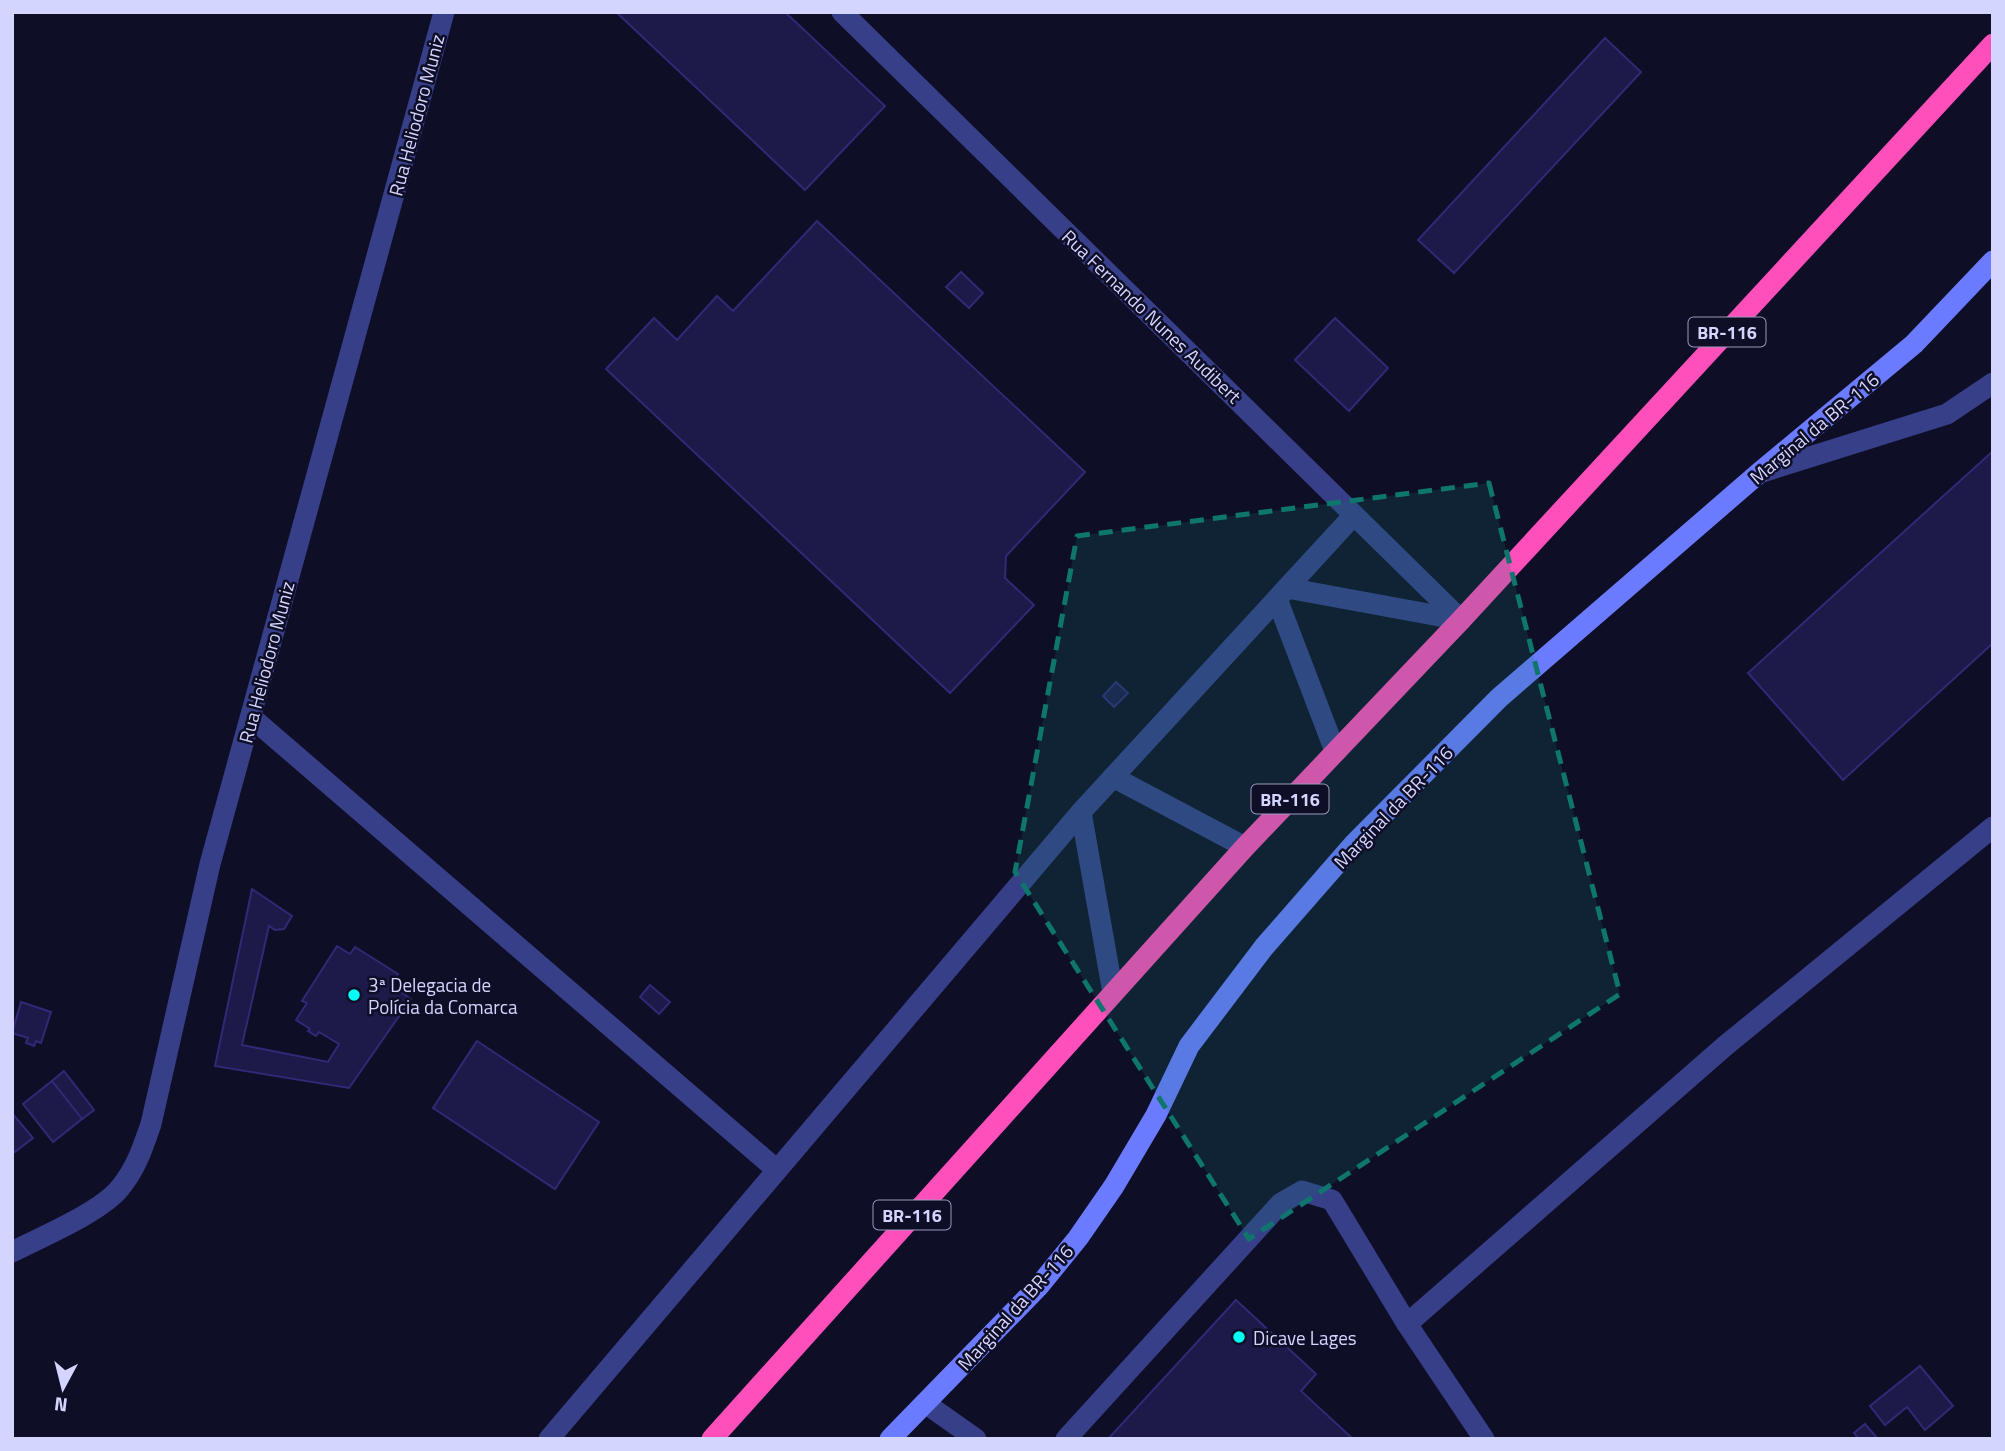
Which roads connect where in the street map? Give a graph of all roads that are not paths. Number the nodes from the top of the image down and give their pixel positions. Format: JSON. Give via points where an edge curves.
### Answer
{"nodes":[{"id":1,"x":444,"y":12,"type":"edge"},
{"id":2,"x":842,"y":12,"type":"edge"},
{"id":3,"x":1993,"y":44,"type":"edge"},
{"id":4,"x":1993,"y":261,"type":"edge"},
{"id":5,"x":1993,"y":383,"type":"edge"},
{"id":6,"x":1759,"y":473,"type":"junction"},
{"id":7,"x":1354,"y":515,"type":"junction"},
{"id":8,"x":1282,"y":593,"type":"junction"},
{"id":9,"x":1461,"y":620,"type":"junction"},
{"id":10,"x":251,"y":717,"type":"junction"},
{"id":11,"x":1335,"y":751,"type":"junction"},
{"id":12,"x":1113,"y":777,"type":"junction"},
{"id":13,"x":1081,"y":812,"type":"junction"},
{"id":14,"x":1993,"y":827,"type":"edge"},
{"id":15,"x":1245,"y":847,"type":"junction"},
{"id":16,"x":1113,"y":993,"type":"junction"},
{"id":17,"x":777,"y":1170,"type":"junction"},
{"id":18,"x":12,"y":1252,"type":"edge"},
{"id":19,"x":1407,"y":1324,"type":"junction"},
{"id":20,"x":925,"y":1404,"type":"junction"},
{"id":21,"x":548,"y":1439,"type":"edge"},
{"id":22,"x":712,"y":1439,"type":"edge"},
{"id":23,"x":890,"y":1439,"type":"edge"},
{"id":24,"x":976,"y":1439,"type":"edge"},
{"id":25,"x":1066,"y":1439,"type":"edge"},
{"id":26,"x":1484,"y":1439,"type":"edge"}],
"edges":[{"from":1,"to":10,"type":"street","name":"Rua Heliodoro Muniz"},
{"from":2,"to":7,"type":"street","name":"Rua Fernando Nunes Audibert"},
{"from":3,"to":9,"type":"highway","number":"BR-116"},
{"from":4,"to":6,"type":"street","name":"Marginal da BR-116","via":[[1914,344]]},
{"from":5,"to":6,"type":"street","via":[[1948,414]]},
{"from":6,"to":20,"type":"street","name":"Marginal da BR-116","via":[[1499,698],[1354,844],[1264,947],[1189,1045],[1156,1115],[1078,1238],[1039,1286]]},
{"from":7,"to":8,"type":"street"},
{"from":7,"to":9,"type":"street","name":"Rua Fernando Nunes Audibert"},
{"from":8,"to":9,"type":"street"},
{"from":8,"to":11,"type":"street"},
{"from":8,"to":12,"type":"street"},
{"from":9,"to":11,"type":"highway","number":"BR-116"},
{"from":10,"to":17,"type":"street"},
{"from":10,"to":18,"type":"street","name":"Rua Heliodoro Muniz","via":[[138,1161],[119,1190],[92,1210]]},
{"from":11,"to":15,"type":"highway","number":"BR-116"},
{"from":12,"to":13,"type":"street"},
{"from":12,"to":15,"type":"street"},
{"from":13,"to":16,"type":"street"},
{"from":13,"to":17,"type":"street"},
{"from":14,"to":19,"type":"street","via":[[1725,1046]]},
{"from":15,"to":16,"type":"highway","number":"BR-116"},
{"from":16,"to":22,"type":"highway","number":"BR-116"},
{"from":17,"to":21,"type":"street"},
{"from":19,"to":25,"type":"street","via":[[1332,1200],[1302,1191],[1281,1203]]},
{"from":19,"to":26,"type":"street"},
{"from":20,"to":23,"type":"street","name":"Marginal da BR-116"},
{"from":20,"to":24,"type":"street"}]}
